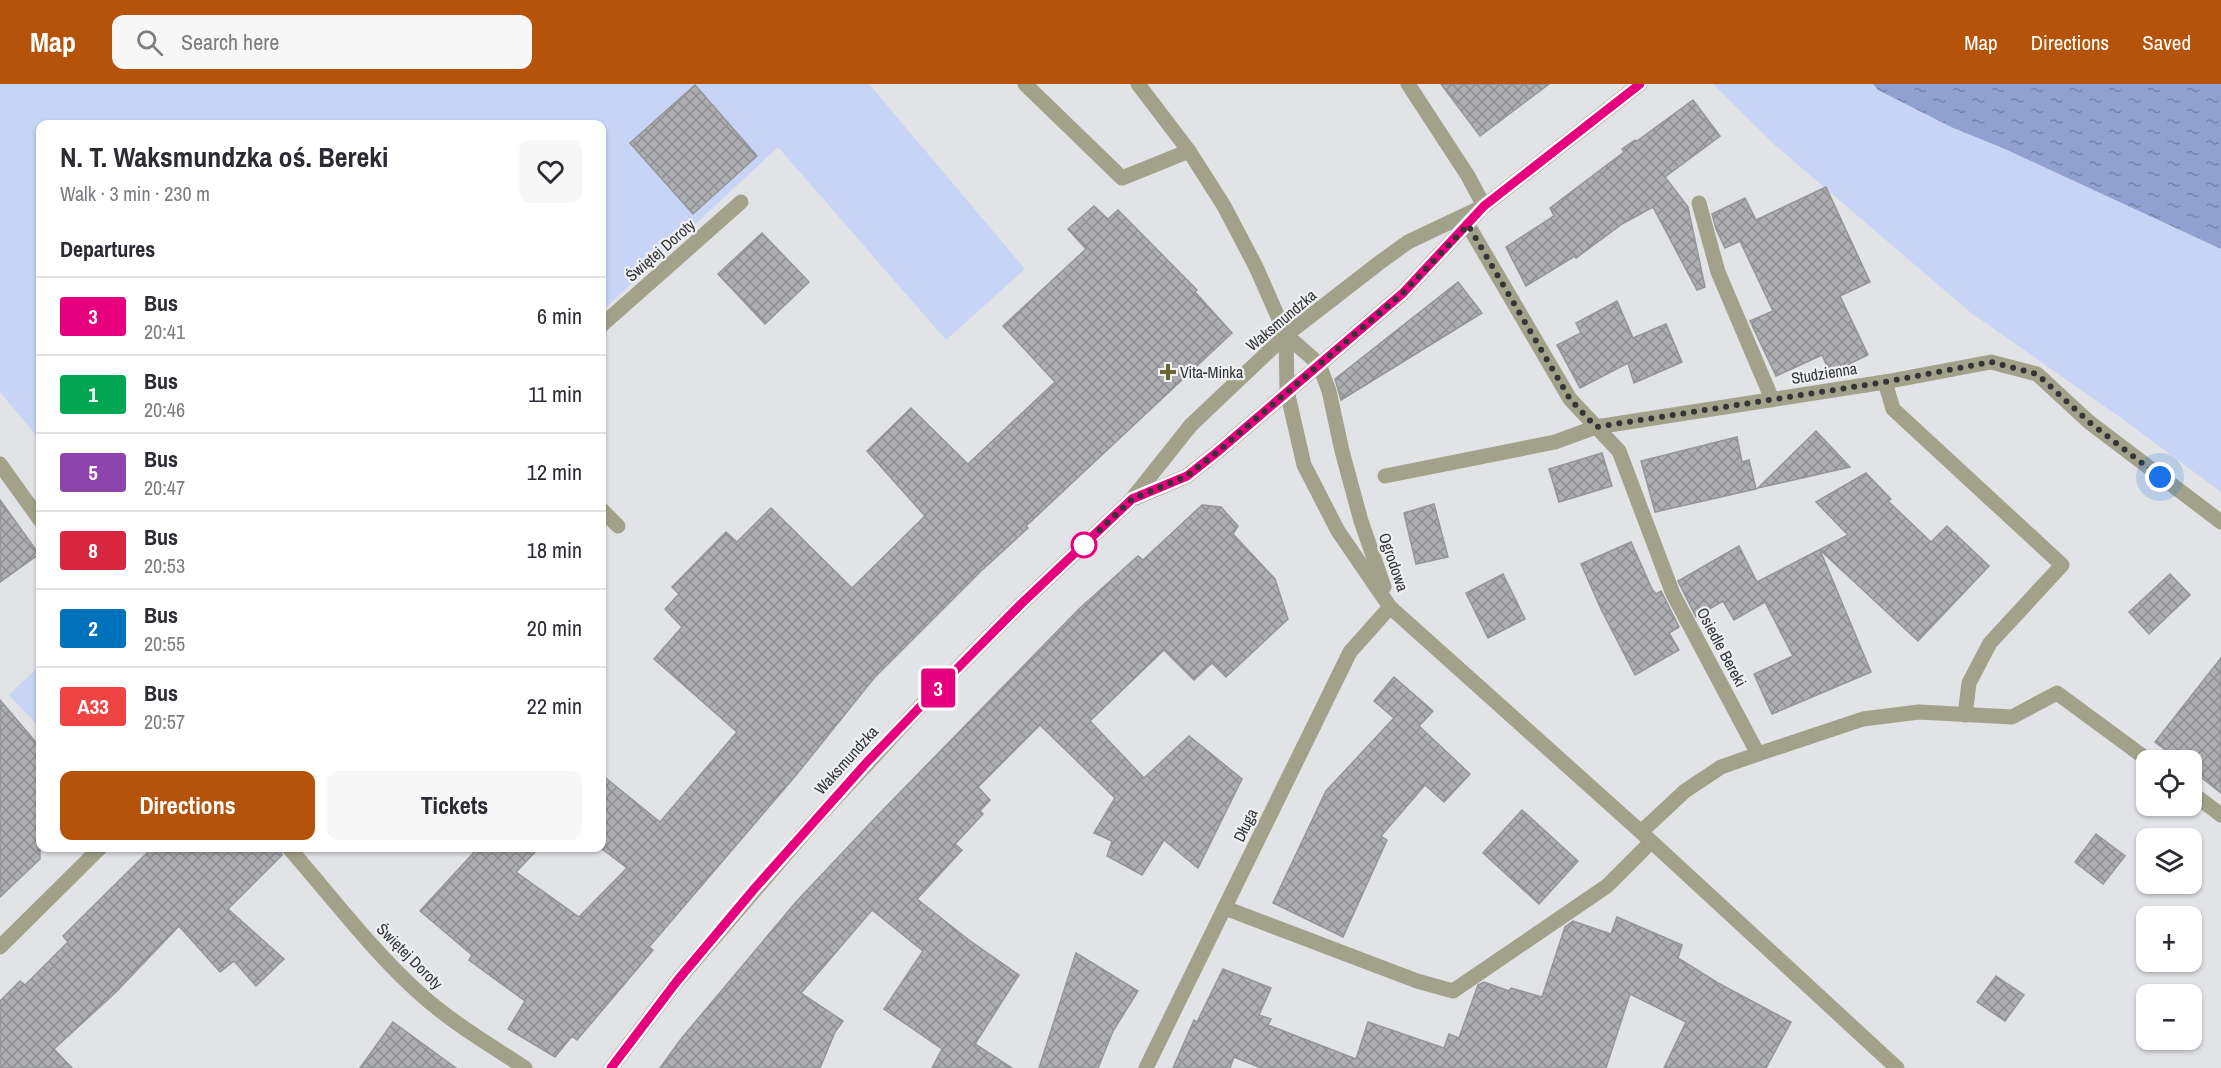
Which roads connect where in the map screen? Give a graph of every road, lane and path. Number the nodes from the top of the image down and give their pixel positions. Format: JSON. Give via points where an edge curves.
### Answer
{"nodes":[{"id":1,"x":1025,"y":84,"type":"edge"},
{"id":2,"x":1138,"y":84,"type":"edge"},
{"id":3,"x":1408,"y":84,"type":"edge"},
{"id":4,"x":1640,"y":84,"type":"edge"},
{"id":5,"x":1189,"y":151,"type":"junction"},
{"id":6,"x":741,"y":202,"type":"dead end"},
{"id":7,"x":1699,"y":203,"type":"dead end"},
{"id":8,"x":1484,"y":206,"type":"junction"},
{"id":9,"x":1468,"y":225,"type":"junction"},
{"id":10,"x":606,"y":321,"type":"edge"},
{"id":11,"x":1286,"y":335,"type":"junction"},
{"id":12,"x":1319,"y":364,"type":"junction"},
{"id":13,"x":1885,"y":382,"type":"junction"},
{"id":14,"x":1287,"y":391,"type":"junction"},
{"id":15,"x":1772,"y":399,"type":"junction"},
{"id":16,"x":1596,"y":427,"type":"junction"},
{"id":17,"x":0,"y":464,"type":"edge"},
{"id":18,"x":1385,"y":476,"type":"dead end"},
{"id":19,"x":1132,"y":499,"type":"junction"},
{"id":20,"x":36,"y":514,"type":"edge"},
{"id":21,"x":606,"y":514,"type":"edge"},
{"id":22,"x":2221,"y":522,"type":"edge"},
{"id":23,"x":618,"y":526,"type":"dead end"},
{"id":24,"x":1390,"y":607,"type":"junction"},
{"id":25,"x":1965,"y":714,"type":"junction"},
{"id":26,"x":2136,"y":751,"type":"edge"},
{"id":27,"x":1758,"y":754,"type":"junction"},
{"id":28,"x":2202,"y":801,"type":"edge"},
{"id":29,"x":2221,"y":815,"type":"edge"},
{"id":30,"x":1646,"y":837,"type":"junction"},
{"id":31,"x":96,"y":852,"type":"edge"},
{"id":32,"x":292,"y":852,"type":"edge"},
{"id":33,"x":1225,"y":908,"type":"junction"},
{"id":34,"x":0,"y":946,"type":"edge"},
{"id":35,"x":1887,"y":1065,"type":"edge"},
{"id":36,"x":525,"y":1068,"type":"edge"},
{"id":37,"x":611,"y":1068,"type":"edge"},
{"id":38,"x":1146,"y":1068,"type":"edge"}],
"edges":[{"from":1,"to":5,"type":"street","via":[[1122,178]]},
{"from":2,"to":5,"type":"street"},
{"from":3,"to":8,"type":"street"},
{"from":4,"to":8,"type":"street","name":"Waksmundzka"},
{"from":5,"to":11,"type":"street","via":[[1224,206]]},
{"from":6,"to":10,"type":"street","name":"Świętej Doroty"},
{"from":7,"to":15,"type":"street","via":[[1718,272]]},
{"from":8,"to":9,"type":"street","name":"Waksmundzka"},
{"from":8,"to":11,"type":"street","name":"Waksmundzka","via":[[1408,242]]},
{"from":9,"to":12,"type":"street","name":"Waksmundzka","via":[[1403,293]]},
{"from":9,"to":16,"type":"street","name":"Osiedle Bereki","via":[[1570,399]]},
{"from":11,"to":12,"type":"street"},
{"from":11,"to":14,"type":"street","name":"Ogrodowa"},
{"from":11,"to":19,"type":"street","name":"Waksmundzka","via":[[1191,425]]},
{"from":12,"to":14,"type":"street","name":"Waksmundzka"},
{"from":12,"to":24,"type":"street","name":"Ogrodowa","via":[[1361,521]]},
{"from":13,"to":15,"type":"street","name":"Studzienna"},
{"from":13,"to":22,"type":"street","name":"Studzienna","via":[[1991,362],[2037,374],[2089,422]]},
{"from":13,"to":25,"type":"street","via":[[1893,409],[2062,565],[1990,643],[1969,683]]},
{"from":14,"to":19,"type":"street","name":"Waksmundzka","via":[[1187,476]]},
{"from":14,"to":24,"type":"street","name":"Ogrodowa","via":[[1304,465],[1338,531]]},
{"from":15,"to":16,"type":"street","name":"Studzienna"},
{"from":16,"to":18,"type":"street","name":"Studzienna","via":[[1555,442]]},
{"from":16,"to":27,"type":"street","name":"Osiedle Bereki","via":[[1619,451],[1673,594]]},
{"from":17,"to":20,"type":"street"},
{"from":19,"to":37,"type":"street","name":"Waksmundzka","via":[[1021,604],[883,746],[755,888]]},
{"from":21,"to":23,"type":"street"},
{"from":24,"to":30,"type":"street"},
{"from":24,"to":33,"type":"street","name":"Długa","via":[[1350,652]]},
{"from":25,"to":26,"type":"street","via":[[2012,717],[2057,693]]},
{"from":25,"to":27,"type":"street","via":[[1919,712],[1863,719]]},
{"from":27,"to":30,"type":"street","via":[[1721,767],[1685,791]]},
{"from":28,"to":29,"type":"street"},
{"from":30,"to":33,"type":"street","via":[[1607,886],[1453,991]]},
{"from":30,"to":35,"type":"street"},
{"from":31,"to":34,"type":"street"},
{"from":32,"to":36,"type":"street","name":"Świętej Doroty","via":[[418,992]]},
{"from":33,"to":38,"type":"street","name":"Długa"}]}
